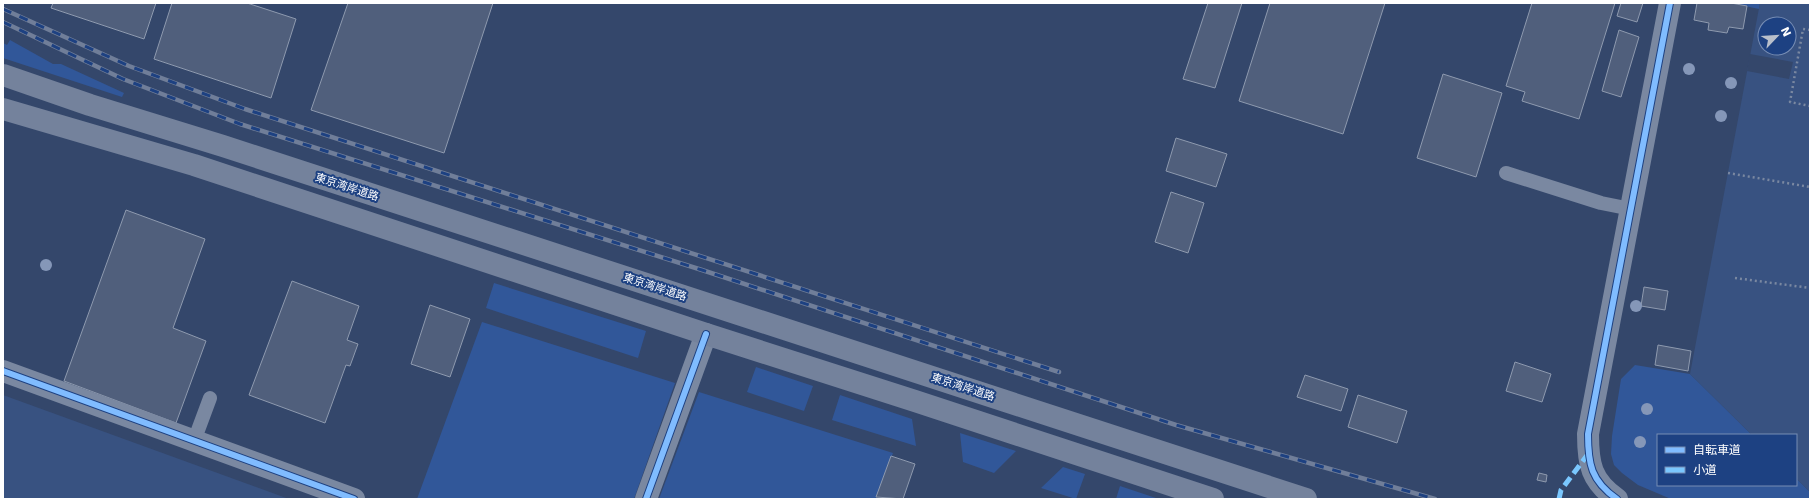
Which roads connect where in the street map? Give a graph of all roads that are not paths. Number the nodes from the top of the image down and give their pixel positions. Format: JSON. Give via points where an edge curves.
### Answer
{"nodes":[{"id":1,"x":1670,"y":3,"type":"edge"},
{"id":2,"x":3,"y":75,"type":"edge"},
{"id":3,"x":3,"y":109,"type":"edge"},
{"id":4,"x":1506,"y":173,"type":"dead end"},
{"id":5,"x":1631,"y":208,"type":"junction"},
{"id":6,"x":706,"y":334,"type":"junction"},
{"id":7,"x":3,"y":371,"type":"edge"},
{"id":8,"x":210,"y":398,"type":"dead end"},
{"id":9,"x":194,"y":441,"type":"junction"},
{"id":10,"x":354,"y":499,"type":"edge"},
{"id":11,"x":646,"y":499,"type":"edge"},
{"id":12,"x":1213,"y":499,"type":"edge"},
{"id":13,"x":1306,"y":499,"type":"edge"},
{"id":14,"x":1617,"y":499,"type":"edge"}],
"edges":[{"from":1,"to":5,"type":"street"},
{"from":2,"to":13,"type":"highway","name":"東京湾岸道路"},
{"from":3,"to":6,"type":"highway","via":[[201,167]]},
{"from":4,"to":5,"type":"lane","via":[[1601,203]]},
{"from":5,"to":14,"type":"street","via":[[1588,434],[1590,468],[1606,491]]},
{"from":6,"to":11,"type":"street"},
{"from":6,"to":12,"type":"highway"},
{"from":7,"to":9,"type":"street"},
{"from":8,"to":9,"type":"lane"},
{"from":9,"to":10,"type":"street"}]}
